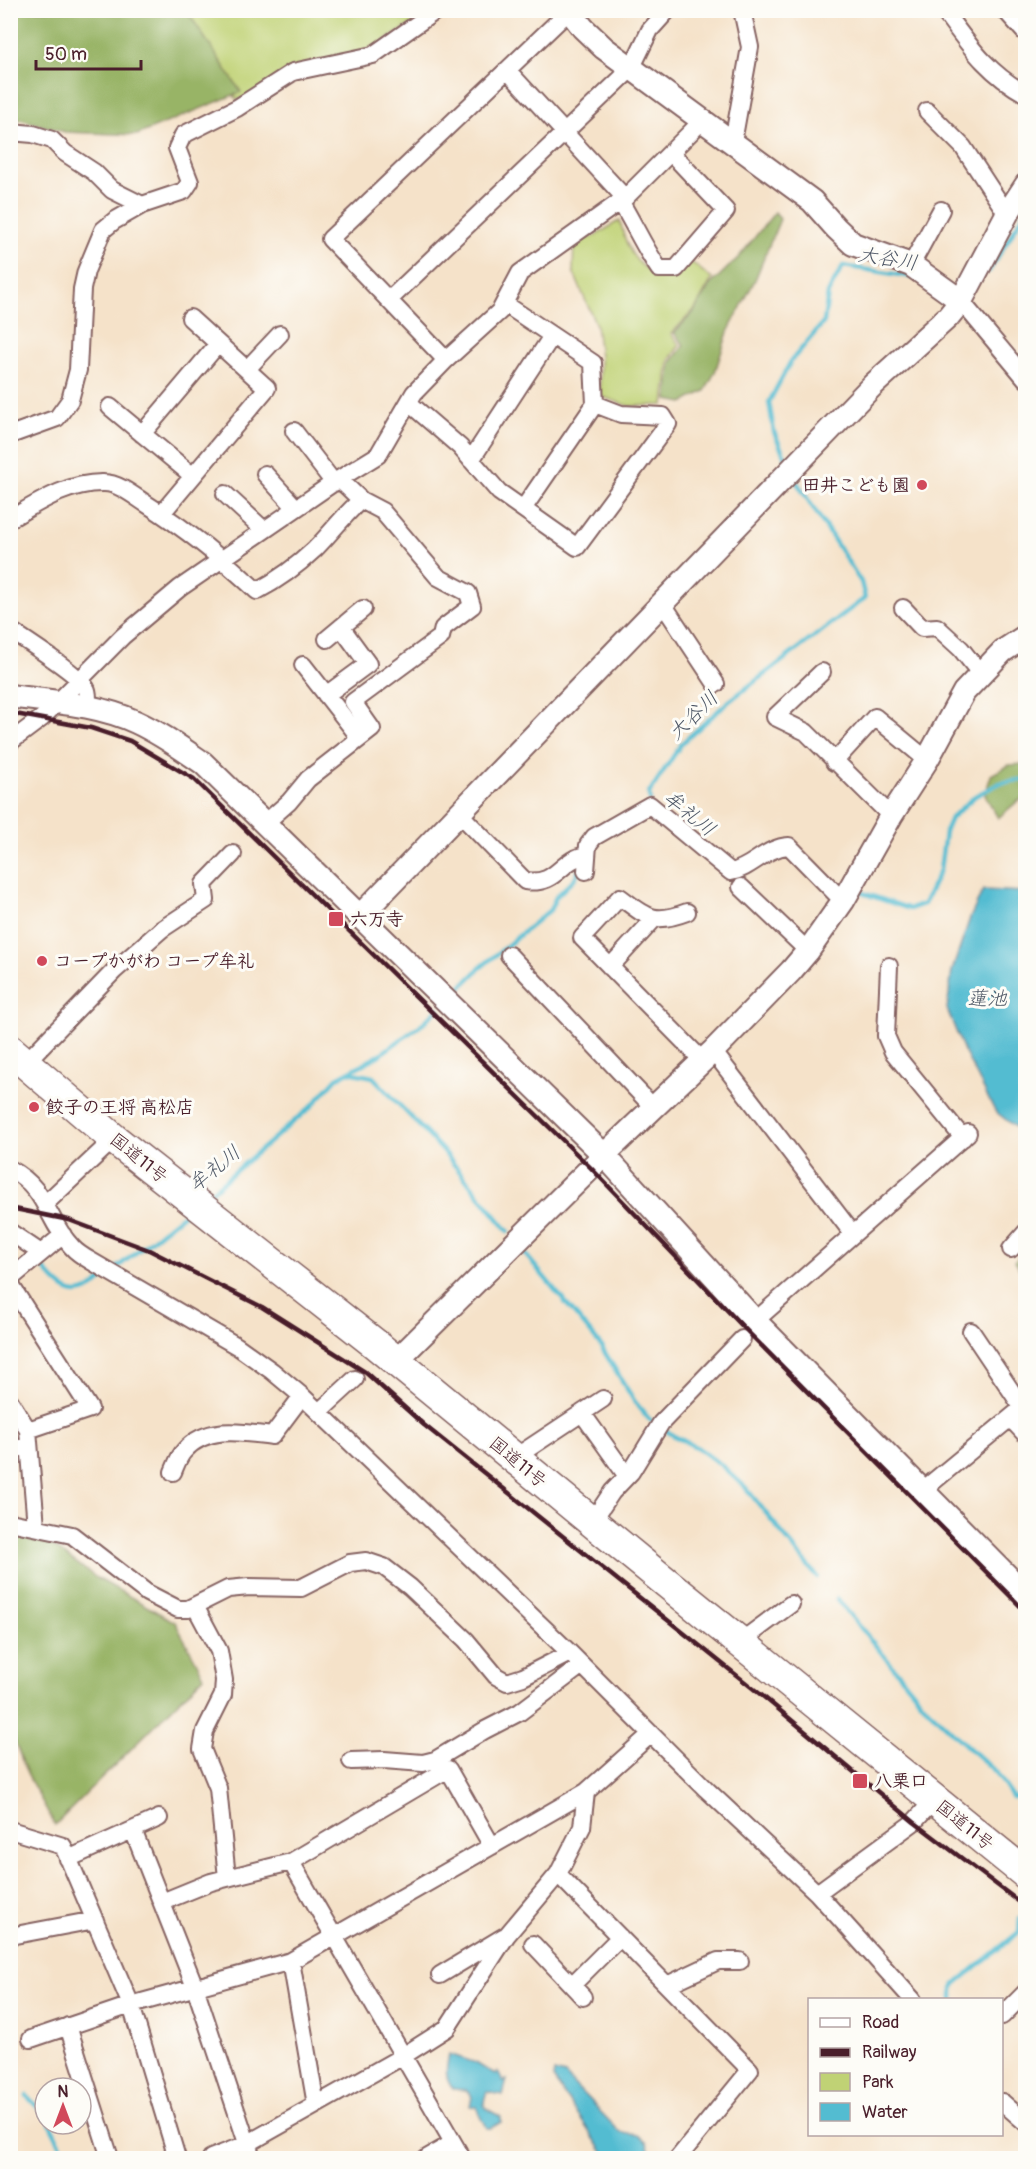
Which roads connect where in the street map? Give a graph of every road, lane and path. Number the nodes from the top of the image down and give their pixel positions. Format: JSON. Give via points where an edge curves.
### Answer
{"nodes":[{"id":1,"x":438,"y":10,"type":"edge"},
{"id":2,"x":668,"y":10,"type":"edge"},
{"id":3,"x":742,"y":10,"type":"edge"},
{"id":4,"x":943,"y":10,"type":"edge"},
{"id":5,"x":1009,"y":10,"type":"edge"},
{"id":6,"x":569,"y":11,"type":"edge"},
{"id":7,"x":1026,"y":29,"type":"edge"},
{"id":8,"x":632,"y":69,"type":"junction"},
{"id":9,"x":507,"y":70,"type":"junction"},
{"id":10,"x":1026,"y":94,"type":"edge"},
{"id":11,"x":927,"y":111,"type":"dead end"},
{"id":12,"x":702,"y":121,"type":"junction"},
{"id":13,"x":10,"y":132,"type":"edge"},
{"id":14,"x":565,"y":133,"type":"junction"},
{"id":15,"x":733,"y":142,"type":"junction"},
{"id":16,"x":671,"y":153,"type":"junction"},
{"id":17,"x":1026,"y":185,"type":"edge"},
{"id":18,"x":622,"y":199,"type":"junction"},
{"id":19,"x":142,"y":206,"type":"junction"},
{"id":20,"x":941,"y":210,"type":"dead end"},
{"id":21,"x":1007,"y":214,"type":"junction"},
{"id":22,"x":915,"y":268,"type":"junction"},
{"id":23,"x":954,"y":295,"type":"junction"},
{"id":24,"x":388,"y":300,"type":"junction"},
{"id":25,"x":505,"y":304,"type":"junction"},
{"id":26,"x":190,"y":318,"type":"dead end"},
{"id":27,"x":280,"y":334,"type":"dead end"},
{"id":28,"x":552,"y":336,"type":"junction"},
{"id":29,"x":218,"y":344,"type":"junction"},
{"id":30,"x":446,"y":360,"type":"junction"},
{"id":31,"x":247,"y":369,"type":"junction"},
{"id":32,"x":1026,"y":379,"type":"edge"},
{"id":33,"x":409,"y":403,"type":"junction"},
{"id":34,"x":595,"y":404,"type":"junction"},
{"id":35,"x":110,"y":407,"type":"dead end"},
{"id":36,"x":294,"y":431,"type":"dead end"},
{"id":37,"x":142,"y":434,"type":"junction"},
{"id":38,"x":10,"y":435,"type":"edge"},
{"id":39,"x":471,"y":460,"type":"junction"},
{"id":40,"x":265,"y":474,"type":"dead end"},
{"id":41,"x":193,"y":476,"type":"junction"},
{"id":42,"x":336,"y":481,"type":"junction"},
{"id":43,"x":225,"y":494,"type":"dead end"},
{"id":44,"x":361,"y":500,"type":"junction"},
{"id":45,"x":296,"y":508,"type":"junction"},
{"id":46,"x":523,"y":509,"type":"junction"},
{"id":47,"x":162,"y":513,"type":"junction"},
{"id":48,"x":10,"y":519,"type":"edge"},
{"id":49,"x":264,"y":530,"type":"junction"},
{"id":50,"x":223,"y":558,"type":"junction"},
{"id":51,"x":663,"y":604,"type":"junction"},
{"id":52,"x":903,"y":608,"type":"dead end"},
{"id":53,"x":363,"y":609,"type":"dead end"},
{"id":54,"x":341,"y":627,"type":"junction"},
{"id":55,"x":10,"y":630,"type":"edge"},
{"id":56,"x":1026,"y":636,"type":"edge"},
{"id":57,"x":327,"y":639,"type":"dead end"},
{"id":58,"x":303,"y":665,"type":"dead end"},
{"id":59,"x":822,"y":672,"type":"dead end"},
{"id":60,"x":980,"y":673,"type":"junction"},
{"id":61,"x":79,"y":680,"type":"junction"},
{"id":62,"x":716,"y":684,"type":"dead end"},
{"id":63,"x":326,"y":695,"type":"junction"},
{"id":64,"x":10,"y":696,"type":"edge"},
{"id":65,"x":58,"y":702,"type":"junction"},
{"id":66,"x":87,"y":707,"type":"junction"},
{"id":67,"x":360,"y":738,"type":"junction"},
{"id":68,"x":10,"y":742,"type":"edge"},
{"id":69,"x":927,"y":760,"type":"junction"},
{"id":70,"x":834,"y":762,"type":"junction"},
{"id":71,"x":459,"y":813,"type":"junction"},
{"id":72,"x":891,"y":816,"type":"junction"},
{"id":73,"x":264,"y":824,"type":"junction"},
{"id":74,"x":233,"y":854,"type":"dead end"},
{"id":75,"x":741,"y":887,"type":"dead end"},
{"id":76,"x":843,"y":901,"type":"junction"},
{"id":77,"x":687,"y":912,"type":"dead end"},
{"id":78,"x":360,"y":916,"type":"junction"},
{"id":79,"x":654,"y":920,"type":"junction"},
{"id":80,"x":808,"y":951,"type":"junction"},
{"id":81,"x":509,"y":955,"type":"dead end"},
{"id":82,"x":889,"y":966,"type":"dead end"},
{"id":83,"x":610,"y":967,"type":"junction"},
{"id":84,"x":18,"y":1056,"type":"edge"},
{"id":85,"x":708,"y":1056,"type":"junction"},
{"id":86,"x":654,"y":1108,"type":"junction"},
{"id":87,"x":114,"y":1139,"type":"junction"},
{"id":88,"x":604,"y":1155,"type":"junction"},
{"id":89,"x":10,"y":1169,"type":"edge"},
{"id":90,"x":46,"y":1203,"type":"junction"},
{"id":91,"x":10,"y":1232,"type":"edge"},
{"id":92,"x":1026,"y":1232,"type":"edge"},
{"id":93,"x":853,"y":1234,"type":"junction"},
{"id":94,"x":63,"y":1235,"type":"junction"},
{"id":95,"x":1011,"y":1249,"type":"dead end"},
{"id":96,"x":36,"y":1257,"type":"junction"},
{"id":97,"x":10,"y":1279,"type":"edge"},
{"id":98,"x":10,"y":1284,"type":"edge"},
{"id":99,"x":748,"y":1330,"type":"junction"},
{"id":100,"x":971,"y":1331,"type":"dead end"},
{"id":101,"x":396,"y":1361,"type":"junction"},
{"id":102,"x":355,"y":1379,"type":"dead end"},
{"id":103,"x":302,"y":1396,"type":"junction"},
{"id":104,"x":603,"y":1399,"type":"dead end"},
{"id":105,"x":10,"y":1401,"type":"edge"},
{"id":106,"x":1019,"y":1410,"type":"edge"},
{"id":107,"x":319,"y":1412,"type":"junction"},
{"id":108,"x":582,"y":1413,"type":"junction"},
{"id":109,"x":1026,"y":1435,"type":"edge"},
{"id":110,"x":28,"y":1438,"type":"junction"},
{"id":111,"x":10,"y":1450,"type":"edge"},
{"id":112,"x":514,"y":1458,"type":"junction"},
{"id":113,"x":173,"y":1472,"type":"dead end"},
{"id":114,"x":624,"y":1472,"type":"dead end"},
{"id":115,"x":923,"y":1490,"type":"junction"},
{"id":116,"x":10,"y":1522,"type":"edge"},
{"id":117,"x":592,"y":1522,"type":"junction"},
{"id":118,"x":36,"y":1526,"type":"junction"},
{"id":119,"x":1026,"y":1595,"type":"edge"},
{"id":120,"x":791,"y":1604,"type":"dead end"},
{"id":121,"x":195,"y":1606,"type":"junction"},
{"id":122,"x":740,"y":1642,"type":"junction"},
{"id":123,"x":576,"y":1659,"type":"junction"},
{"id":124,"x":651,"y":1734,"type":"junction"},
{"id":125,"x":351,"y":1761,"type":"dead end"},
{"id":126,"x":586,"y":1792,"type":"junction"},
{"id":127,"x":934,"y":1800,"type":"junction"},
{"id":128,"x":159,"y":1818,"type":"dead end"},
{"id":129,"x":10,"y":1830,"type":"edge"},
{"id":130,"x":134,"y":1830,"type":"junction"},
{"id":131,"x":492,"y":1846,"type":"junction"},
{"id":132,"x":68,"y":1859,"type":"junction"},
{"id":133,"x":291,"y":1862,"type":"junction"},
{"id":134,"x":558,"y":1874,"type":"junction"},
{"id":135,"x":1026,"y":1874,"type":"edge"},
{"id":136,"x":227,"y":1878,"type":"junction"},
{"id":137,"x":817,"y":1893,"type":"junction"},
{"id":138,"x":162,"y":1902,"type":"junction"},
{"id":139,"x":94,"y":1920,"type":"junction"},
{"id":140,"x":507,"y":1935,"type":"junction"},
{"id":141,"x":10,"y":1936,"type":"edge"},
{"id":142,"x":334,"y":1936,"type":"junction"},
{"id":143,"x":620,"y":1937,"type":"junction"},
{"id":144,"x":533,"y":1944,"type":"dead end"},
{"id":145,"x":291,"y":1961,"type":"junction"},
{"id":146,"x":740,"y":1961,"type":"dead end"},
{"id":147,"x":440,"y":1975,"type":"dead end"},
{"id":148,"x":667,"y":1985,"type":"junction"},
{"id":149,"x":195,"y":1987,"type":"junction"},
{"id":150,"x":1026,"y":1992,"type":"edge"},
{"id":151,"x":911,"y":1998,"type":"edge"},
{"id":152,"x":131,"y":2005,"type":"junction"},
{"id":153,"x":1003,"y":2015,"type":"edge"},
{"id":154,"x":68,"y":2026,"type":"junction"},
{"id":155,"x":32,"y":2039,"type":"dead end"},
{"id":156,"x":402,"y":2056,"type":"junction"},
{"id":157,"x":1003,"y":2103,"type":"edge"},
{"id":158,"x":316,"y":2105,"type":"junction"},
{"id":159,"x":1026,"y":2123,"type":"edge"},
{"id":160,"x":453,"y":2143,"type":"junction"},
{"id":161,"x":249,"y":2151,"type":"edge"},
{"id":162,"x":110,"y":2158,"type":"edge"},
{"id":163,"x":177,"y":2158,"type":"edge"},
{"id":164,"x":211,"y":2158,"type":"edge"},
{"id":165,"x":426,"y":2158,"type":"edge"},
{"id":166,"x":462,"y":2158,"type":"edge"},
{"id":167,"x":678,"y":2158,"type":"edge"}],
"edges":[{"from":1,"to":19,"type":"street","via":[[373,55],[293,72],[237,108],[183,135],[177,148],[190,182],[184,191]]},
{"from":2,"to":8,"type":"street","via":[[650,30]]},
{"from":3,"to":15,"type":"street","via":[[750,47]]},
{"from":4,"to":10,"type":"street","via":[[980,60],[1005,83]]},
{"from":5,"to":7,"type":"street"},
{"from":6,"to":8,"type":"street","via":[[604,48]]},
{"from":6,"to":9,"type":"street"},
{"from":8,"to":12,"type":"street"},
{"from":8,"to":14,"type":"street"},
{"from":9,"to":14,"type":"street"},
{"from":9,"to":24,"type":"street","via":[[330,239]]},
{"from":11,"to":21,"type":"street","via":[[963,147]]},
{"from":12,"to":15,"type":"street"},
{"from":12,"to":16,"type":"street"},
{"from":13,"to":19,"type":"street","via":[[52,140],[112,190]]},
{"from":14,"to":18,"type":"street"},
{"from":14,"to":24,"type":"street"},
{"from":15,"to":22,"type":"street","via":[[812,201],[853,244]]},
{"from":16,"to":18,"type":"street"},
{"from":16,"to":18,"type":"street","via":[[726,211],[676,269],[659,269]]},
{"from":17,"to":21,"type":"street"},
{"from":18,"to":25,"type":"street","via":[[520,273]]},
{"from":19,"to":38,"type":"street","via":[[103,230],[86,271],[78,370],[70,400],[57,418]]},
{"from":20,"to":22,"type":"street"},
{"from":21,"to":23,"type":"street"},
{"from":22,"to":23,"type":"street"},
{"from":23,"to":32,"type":"street"},
{"from":23,"to":51,"type":"street","via":[[948,317],[873,385]]},
{"from":24,"to":30,"type":"street"},
{"from":25,"to":28,"type":"street"},
{"from":25,"to":30,"type":"street"},
{"from":26,"to":29,"type":"street"},
{"from":27,"to":31,"type":"street"},
{"from":28,"to":34,"type":"street","via":[[594,363]]},
{"from":28,"to":39,"type":"street"},
{"from":29,"to":31,"type":"street"},
{"from":29,"to":37,"type":"street"},
{"from":30,"to":33,"type":"street"},
{"from":31,"to":41,"type":"street","via":[[267,388]]},
{"from":33,"to":39,"type":"street"},
{"from":33,"to":42,"type":"street","via":[[378,455]]},
{"from":34,"to":46,"type":"street"},
{"from":34,"to":46,"type":"street","via":[[621,414],[663,416],[668,424],[577,547]]},
{"from":35,"to":37,"type":"street"},
{"from":36,"to":42,"type":"street"},
{"from":37,"to":41,"type":"street"},
{"from":39,"to":46,"type":"street","via":[[499,492]]},
{"from":40,"to":45,"type":"street"},
{"from":41,"to":47,"type":"street"},
{"from":42,"to":44,"type":"street"},
{"from":42,"to":45,"type":"street"},
{"from":43,"to":49,"type":"street"},
{"from":44,"to":50,"type":"street","via":[[315,549],[257,591]]},
{"from":44,"to":67,"type":"street","via":[[382,511],[438,577],[468,593],[472,606],[443,628],[441,637],[353,702],[372,729]]},
{"from":45,"to":49,"type":"street"},
{"from":47,"to":48,"type":"street","via":[[124,489],[106,483],[68,487]]},
{"from":47,"to":50,"type":"street"},
{"from":49,"to":50,"type":"street"},
{"from":50,"to":61,"type":"street","via":[[123,636]]},
{"from":51,"to":62,"type":"street"},
{"from":51,"to":71,"type":"street"},
{"from":52,"to":60,"type":"street","via":[[922,628],[938,627]]},
{"from":53,"to":54,"type":"street"},
{"from":54,"to":57,"type":"street"},
{"from":54,"to":63,"type":"street","via":[[368,664]]},
{"from":55,"to":61,"type":"street"},
{"from":56,"to":60,"type":"street"},
{"from":58,"to":63,"type":"street"},
{"from":59,"to":70,"type":"street","via":[[775,717],[806,732]]},
{"from":60,"to":69,"type":"street","via":[[964,692]]},
{"from":61,"to":65,"type":"street"},
{"from":61,"to":66,"type":"street","via":[[86,688]]},
{"from":63,"to":67,"type":"street"},
{"from":64,"to":65,"type":"street"},
{"from":65,"to":66,"type":"street"},
{"from":65,"to":68,"type":"street"},
{"from":66,"to":73,"type":"street","via":[[135,721],[164,736],[203,763]]},
{"from":67,"to":73,"type":"street","via":[[308,779]]},
{"from":69,"to":70,"type":"street","via":[[875,717]]},
{"from":69,"to":72,"type":"street"},
{"from":70,"to":72,"type":"street"},
{"from":71,"to":76,"type":"street","via":[[525,881],[548,880],[577,857],[587,863],[588,844],[594,837],[650,805],[731,872],[778,847],[789,846]]},
{"from":71,"to":78,"type":"street"},
{"from":72,"to":76,"type":"street"},
{"from":73,"to":78,"type":"street"},
{"from":74,"to":84,"type":"street","via":[[204,884],[206,900],[162,929]]},
{"from":75,"to":80,"type":"street"},
{"from":76,"to":80,"type":"street"},
{"from":77,"to":79,"type":"street"},
{"from":78,"to":88,"type":"street"},
{"from":79,"to":83,"type":"street"},
{"from":79,"to":83,"type":"street","via":[[620,897],[582,938]]},
{"from":80,"to":85,"type":"street"},
{"from":81,"to":86,"type":"street"},
{"from":82,"to":93,"type":"street","via":[[886,1036],[893,1052],[966,1135]]},
{"from":83,"to":85,"type":"street"},
{"from":84,"to":87,"type":"highway","name":"国道11号"},
{"from":85,"to":86,"type":"street"},
{"from":85,"to":93,"type":"street"},
{"from":86,"to":88,"type":"street"},
{"from":87,"to":90,"type":"street"},
{"from":87,"to":101,"type":"highway","name":"国道11号"},
{"from":88,"to":99,"type":"street"},
{"from":88,"to":101,"type":"street"},
{"from":89,"to":90,"type":"street","via":[[39,1191]]},
{"from":90,"to":94,"type":"street"},
{"from":91,"to":96,"type":"street"},
{"from":92,"to":95,"type":"street"},
{"from":93,"to":99,"type":"street"},
{"from":94,"to":96,"type":"street"},
{"from":94,"to":103,"type":"street","via":[[72,1248],[237,1346]]},
{"from":96,"to":97,"type":"street"},
{"from":98,"to":110,"type":"street","via":[[90,1409]]},
{"from":99,"to":115,"type":"street"},
{"from":99,"to":117,"type":"street","via":[[658,1427],[632,1472],[612,1492]]},
{"from":100,"to":106,"type":"street"},
{"from":101,"to":112,"type":"highway","name":"国道11号"},
{"from":102,"to":107,"type":"street"},
{"from":103,"to":107,"type":"street"},
{"from":103,"to":113,"type":"street","via":[[272,1436],[231,1431],[211,1434],[196,1440],[183,1452]]},
{"from":104,"to":108,"type":"street"},
{"from":105,"to":110,"type":"street"},
{"from":106,"to":109,"type":"street"},
{"from":106,"to":115,"type":"street"},
{"from":107,"to":123,"type":"street"},
{"from":108,"to":112,"type":"street"},
{"from":108,"to":114,"type":"street"},
{"from":110,"to":111,"type":"street"},
{"from":110,"to":118,"type":"street"},
{"from":112,"to":117,"type":"highway","name":"国道11号"},
{"from":115,"to":119,"type":"street"},
{"from":116,"to":118,"type":"street"},
{"from":117,"to":122,"type":"highway","name":"国道11号"},
{"from":118,"to":121,"type":"street","via":[[72,1535],[147,1593],[178,1610]]},
{"from":120,"to":122,"type":"street"},
{"from":121,"to":123,"type":"street","via":[[228,1589],[301,1588],[350,1563],[366,1561],[384,1567],[410,1587],[496,1676],[507,1682]]},
{"from":121,"to":136,"type":"street","via":[[219,1651],[224,1680],[223,1695],[205,1731],[202,1749],[218,1788]]},
{"from":122,"to":127,"type":"highway","name":"国道11号"},
{"from":123,"to":124,"type":"street"},
{"from":123,"to":125,"type":"street","via":[[520,1712],[435,1760]]},
{"from":124,"to":126,"type":"street"},
{"from":124,"to":137,"type":"street"},
{"from":126,"to":131,"type":"street"},
{"from":126,"to":134,"type":"street","via":[[582,1827]]},
{"from":127,"to":135,"type":"highway","name":"国道11号"},
{"from":127,"to":137,"type":"street","via":[[914,1822]]},
{"from":128,"to":130,"type":"street"},
{"from":129,"to":132,"type":"street","via":[[63,1846]]},
{"from":130,"to":132,"type":"street"},
{"from":130,"to":138,"type":"street"},
{"from":131,"to":133,"type":"street","via":[[448,1769]]},
{"from":131,"to":142,"type":"street"},
{"from":132,"to":139,"type":"street"},
{"from":133,"to":136,"type":"street"},
{"from":133,"to":142,"type":"street"},
{"from":134,"to":140,"type":"street"},
{"from":134,"to":143,"type":"street"},
{"from":136,"to":138,"type":"street"},
{"from":137,"to":151,"type":"street"},
{"from":138,"to":149,"type":"street"},
{"from":139,"to":141,"type":"street"},
{"from":139,"to":152,"type":"street"},
{"from":140,"to":147,"type":"street"},
{"from":140,"to":156,"type":"street","via":[[447,2028]]},
{"from":142,"to":145,"type":"street"},
{"from":142,"to":156,"type":"street"},
{"from":143,"to":144,"type":"street","via":[[577,1991]]},
{"from":143,"to":148,"type":"street"},
{"from":145,"to":149,"type":"street"},
{"from":145,"to":158,"type":"street"},
{"from":146,"to":148,"type":"street","via":[[718,1961]]},
{"from":148,"to":167,"type":"street","via":[[750,2070]]},
{"from":149,"to":152,"type":"street"},
{"from":149,"to":161,"type":"street"},
{"from":150,"to":153,"type":"street"},
{"from":152,"to":154,"type":"street"},
{"from":152,"to":163,"type":"street"},
{"from":154,"to":155,"type":"street"},
{"from":154,"to":162,"type":"street"},
{"from":156,"to":158,"type":"street"},
{"from":156,"to":160,"type":"street"},
{"from":157,"to":159,"type":"street"},
{"from":158,"to":161,"type":"street"},
{"from":160,"to":165,"type":"street"},
{"from":160,"to":166,"type":"street"},
{"from":161,"to":164,"type":"street"}]}
